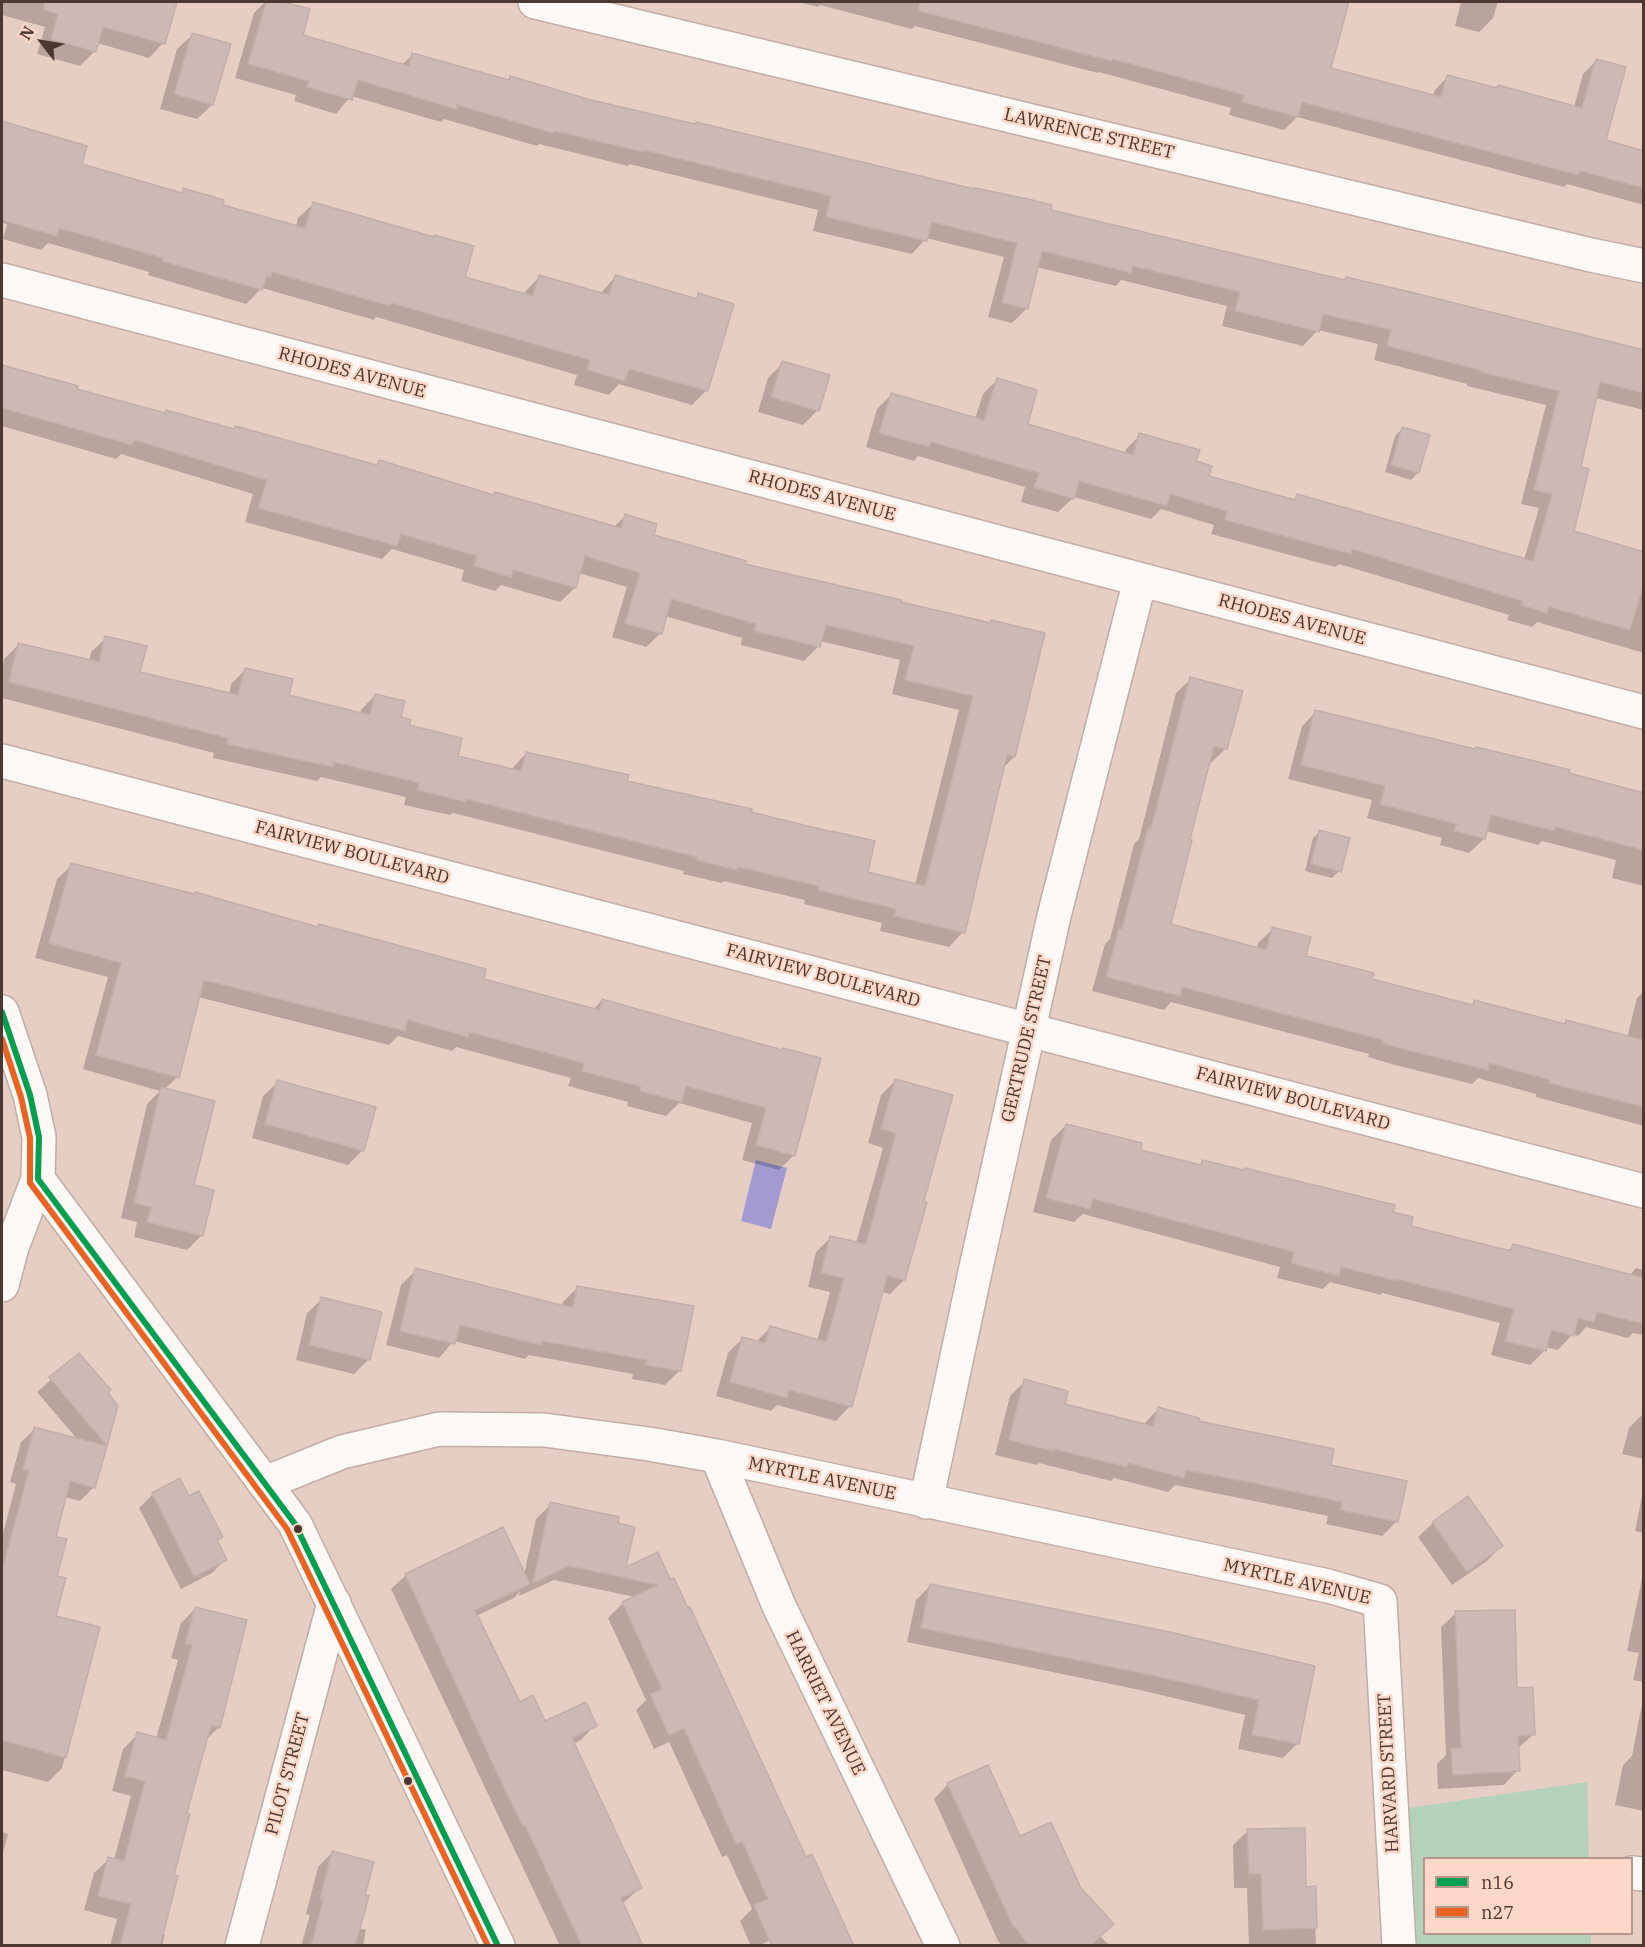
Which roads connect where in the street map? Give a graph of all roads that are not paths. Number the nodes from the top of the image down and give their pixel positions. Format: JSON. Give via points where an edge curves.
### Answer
{"nodes":[{"id":1,"x":535,"y":2,"type":"edge"},
{"id":2,"x":1644,"y":266,"type":"edge"},
{"id":3,"x":2,"y":280,"type":"edge"},
{"id":4,"x":1140,"y":580,"type":"junction"},
{"id":5,"x":1644,"y":712,"type":"edge"},
{"id":6,"x":2,"y":761,"type":"edge"},
{"id":7,"x":2,"y":1012,"type":"edge"},
{"id":8,"x":1029,"y":1030,"type":"junction"},
{"id":9,"x":38,"y":1179,"type":"junction"},
{"id":10,"x":1644,"y":1191,"type":"edge"},
{"id":11,"x":2,"y":1285,"type":"edge"},
{"id":12,"x":717,"y":1456,"type":"junction"},
{"id":13,"x":265,"y":1483,"type":"junction"},
{"id":14,"x":926,"y":1502,"type":"junction"},
{"id":15,"x":1380,"y":1601,"type":"joint"},
{"id":16,"x":334,"y":1603,"type":"junction"},
{"id":17,"x":242,"y":1946,"type":"edge"},
{"id":18,"x":498,"y":1946,"type":"edge"},
{"id":19,"x":943,"y":1946,"type":"edge"},
{"id":20,"x":1399,"y":1946,"type":"edge"}],
"edges":[{"from":1,"to":2,"type":"street","name":"LAWRENCE STREET"},
{"from":3,"to":4,"type":"street","name":"RHODES AVENUE"},
{"from":4,"to":5,"type":"street","name":"RHODES AVENUE"},
{"from":4,"to":8,"type":"street","name":"GERTRUDE STREET","via":[[1054,916]]},
{"from":6,"to":8,"type":"street","name":"FAIRVIEW BOULEVARD"},
{"from":7,"to":9,"type":"street","via":[[30,1095],[39,1137]]},
{"from":8,"to":10,"type":"street","name":"FAIRVIEW BOULEVARD"},
{"from":8,"to":14,"type":"street","name":"GERTRUDE STREET"},
{"from":9,"to":11,"type":"street"},
{"from":9,"to":13,"type":"street"},
{"from":12,"to":13,"type":"street","name":"MYRTLE AVENUE","via":[[544,1430],[439,1429],[342,1452]]},
{"from":12,"to":14,"type":"street","name":"MYRTLE AVENUE"},
{"from":12,"to":19,"type":"street","name":"HARRIET AVENUE","via":[[779,1606]]},
{"from":13,"to":16,"type":"street","via":[[295,1524]]},
{"from":14,"to":15,"type":"street","name":"MYRTLE AVENUE","via":[[1328,1586]]},
{"from":15,"to":20,"type":"street","name":"HARVARD STREET"},
{"from":16,"to":17,"type":"street","name":"PILOT STREET"},
{"from":16,"to":18,"type":"street"}]}
